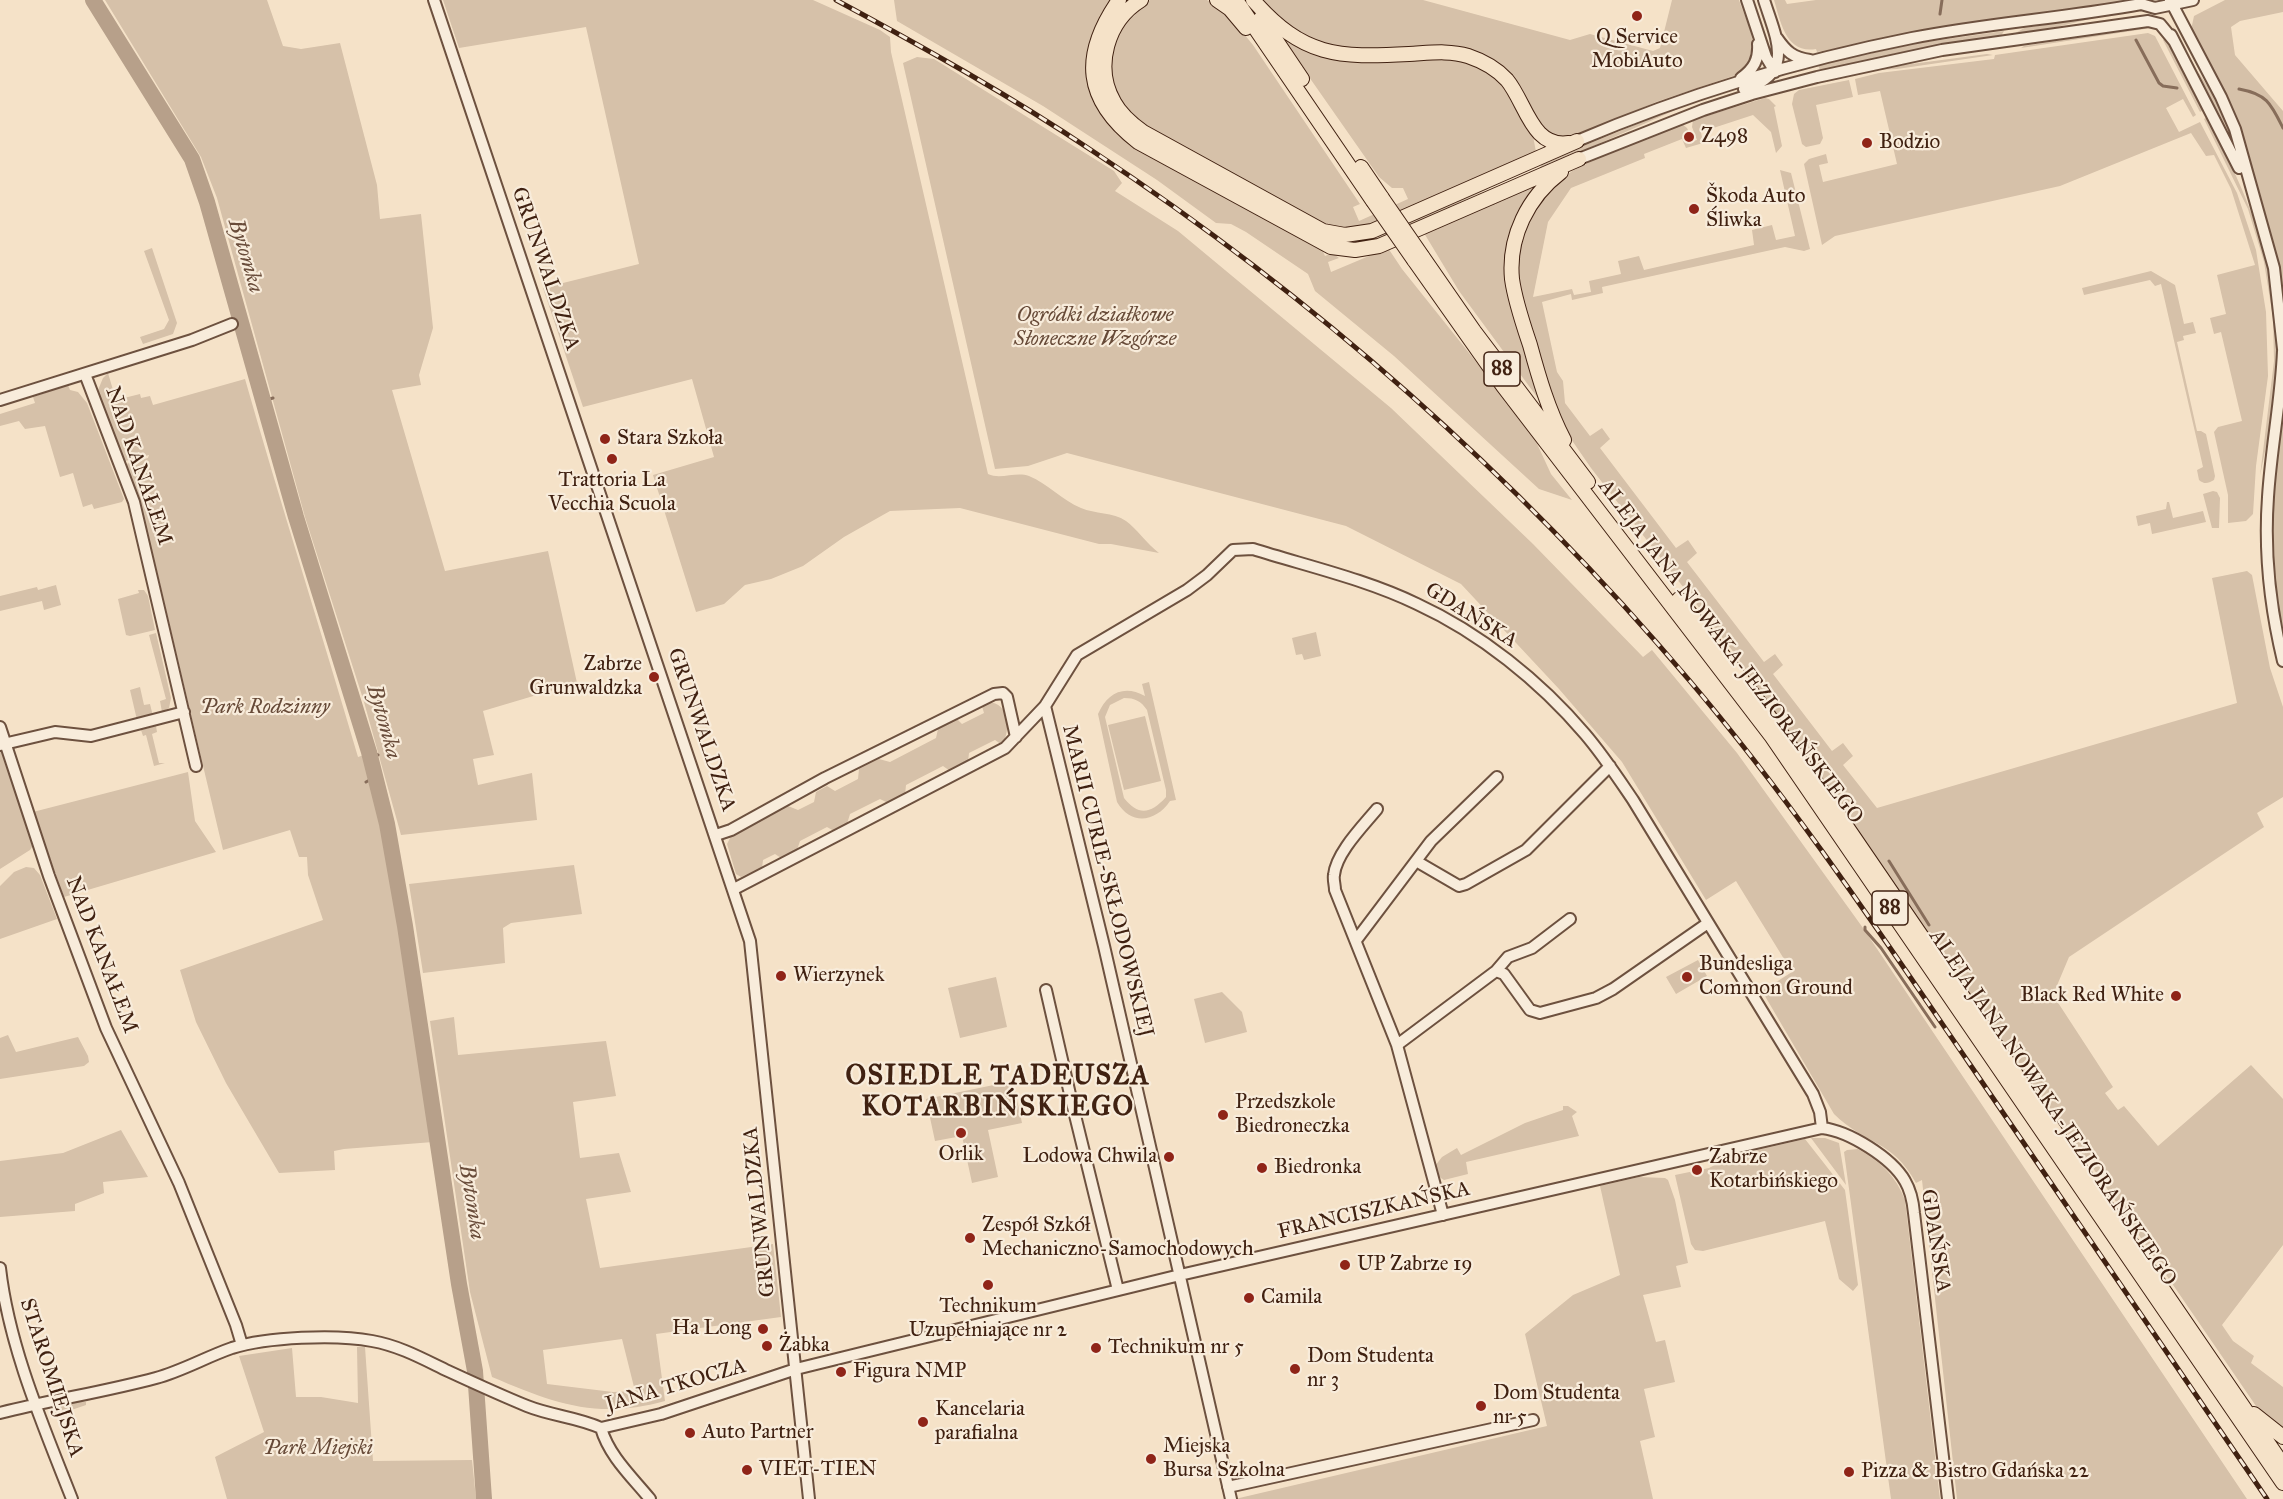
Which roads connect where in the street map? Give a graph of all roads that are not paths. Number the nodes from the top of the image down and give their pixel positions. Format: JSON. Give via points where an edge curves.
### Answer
{"nodes":[{"id":1,"x":434,"y":0,"type":"edge"},
{"id":2,"x":1119,"y":0,"type":"edge"},
{"id":3,"x":1141,"y":0,"type":"edge"},
{"id":4,"x":1217,"y":0,"type":"edge"},
{"id":5,"x":1236,"y":0,"type":"edge"},
{"id":6,"x":1249,"y":0,"type":"edge"},
{"id":7,"x":1253,"y":0,"type":"edge"},
{"id":8,"x":1747,"y":0,"type":"edge"},
{"id":9,"x":1764,"y":0,"type":"edge"},
{"id":10,"x":2193,"y":0,"type":"edge"},
{"id":11,"x":2171,"y":2,"type":"edge"},
{"id":12,"x":2127,"y":4,"type":"edge"},
{"id":13,"x":2153,"y":4,"type":"edge"},
{"id":14,"x":2132,"y":22,"type":"junction"},
{"id":15,"x":1758,"y":34,"type":"junction"},
{"id":16,"x":1775,"y":35,"type":"junction"},
{"id":17,"x":2174,"y":40,"type":"junction"},
{"id":18,"x":1813,"y":60,"type":"junction"},
{"id":19,"x":1775,"y":70,"type":"junction"},
{"id":20,"x":1737,"y":81,"type":"junction"},
{"id":21,"x":1294,"y":84,"type":"junction"},
{"id":22,"x":1779,"y":87,"type":"junction"},
{"id":23,"x":1536,"y":131,"type":"junction"},
{"id":24,"x":1577,"y":141,"type":"junction"},
{"id":25,"x":1616,"y":143,"type":"junction"},
{"id":26,"x":1537,"y":159,"type":"junction"},
{"id":27,"x":1579,"y":159,"type":"junction"},
{"id":28,"x":1519,"y":186,"type":"junction"},
{"id":29,"x":2253,"y":198,"type":"junction"},
{"id":30,"x":1378,"y":200,"type":"junction"},
{"id":31,"x":1418,"y":258,"type":"junction"},
{"id":32,"x":232,"y":324,"type":"dead end"},
{"id":33,"x":2283,"y":350,"type":"edge"},
{"id":34,"x":85,"y":374,"type":"junction"},
{"id":35,"x":0,"y":400,"type":"edge"},
{"id":36,"x":1586,"y":478,"type":"junction"},
{"id":37,"x":2283,"y":661,"type":"edge"},
{"id":38,"x":1045,"y":706,"type":"junction"},
{"id":39,"x":184,"y":712,"type":"junction"},
{"id":40,"x":0,"y":727,"type":"edge"},
{"id":41,"x":1016,"y":737,"type":"junction"},
{"id":42,"x":3,"y":745,"type":"edge"},
{"id":43,"x":196,"y":766,"type":"dead end"},
{"id":44,"x":1610,"y":766,"type":"junction"},
{"id":45,"x":1497,"y":777,"type":"dead end"},
{"id":46,"x":1377,"y":809,"type":"dead end"},
{"id":47,"x":716,"y":835,"type":"junction"},
{"id":48,"x":1416,"y":861,"type":"junction"},
{"id":49,"x":734,"y":889,"type":"junction"},
{"id":50,"x":1570,"y":919,"type":"dead end"},
{"id":51,"x":1708,"y":923,"type":"junction"},
{"id":52,"x":1357,"y":939,"type":"junction"},
{"id":53,"x":1496,"y":971,"type":"junction"},
{"id":54,"x":1047,"y":990,"type":"dead end"},
{"id":55,"x":1397,"y":1045,"type":"junction"},
{"id":56,"x":1822,"y":1128,"type":"junction"},
{"id":57,"x":1443,"y":1215,"type":"junction"},
{"id":58,"x":0,"y":1268,"type":"edge"},
{"id":59,"x":1180,"y":1275,"type":"junction"},
{"id":60,"x":1118,"y":1290,"type":"junction"},
{"id":61,"x":242,"y":1345,"type":"junction"},
{"id":62,"x":796,"y":1369,"type":"junction"},
{"id":63,"x":2235,"y":1395,"type":"junction"},
{"id":64,"x":36,"y":1404,"type":"junction"},
{"id":65,"x":0,"y":1413,"type":"edge"},
{"id":66,"x":1533,"y":1420,"type":"dead end"},
{"id":67,"x":601,"y":1428,"type":"junction"},
{"id":68,"x":2283,"y":1437,"type":"edge"},
{"id":69,"x":2283,"y":1465,"type":"edge"},
{"id":70,"x":2283,"y":1483,"type":"edge"},
{"id":71,"x":1228,"y":1487,"type":"junction"},
{"id":72,"x":72,"y":1499,"type":"edge"},
{"id":73,"x":650,"y":1499,"type":"edge"},
{"id":74,"x":809,"y":1499,"type":"edge"},
{"id":75,"x":1231,"y":1499,"type":"edge"},
{"id":76,"x":1947,"y":1499,"type":"edge"}],
"edges":[{"from":1,"to":47,"type":"street","name":"GRUNWALDZKA"},
{"from":2,"to":28,"type":"main road","via":[[1096,39],[1093,64],[1098,94],[1112,120],[1138,142],[1321,243],[1343,250],[1367,249]]},
{"from":3,"to":26,"type":"main road","via":[[1117,22],[1106,48],[1106,82],[1122,114],[1143,132],[1323,231],[1345,235],[1372,231]]},
{"from":4,"to":21,"type":"main road","via":[[1230,9]]},
{"from":5,"to":21,"type":"main road","name":"ALEJA JANA NOWAKA-JEZIORAŃSKIEGO","number":"88"},
{"from":6,"to":30,"type":"main road","name":"ALEJA JANA NOWAKA-JEZIORAŃSKIEGO","number":"88"},
{"from":7,"to":23,"type":"main road","via":[[1285,32],[1334,54],[1440,52],[1476,58],[1506,79]]},
{"from":8,"to":15,"type":"street"},
{"from":9,"to":16,"type":"street"},
{"from":10,"to":11,"type":"street"},
{"from":11,"to":13,"type":"street"},
{"from":11,"to":29,"type":"street","via":[[2229,113]]},
{"from":12,"to":13,"type":"street"},
{"from":12,"to":18,"type":"street","via":[[1923,36]]},
{"from":13,"to":14,"type":"street","via":[[2147,15]]},
{"from":13,"to":17,"type":"street"},
{"from":14,"to":17,"type":"street","via":[[2160,24]]},
{"from":14,"to":22,"type":"street","via":[[1908,56]]},
{"from":15,"to":19,"type":"street"},
{"from":15,"to":20,"type":"street","via":[[1756,64]]},
{"from":16,"to":18,"type":"street","via":[[1791,54]]},
{"from":16,"to":19,"type":"street"},
{"from":17,"to":29,"type":"street"},
{"from":18,"to":19,"type":"street"},
{"from":19,"to":20,"type":"street"},
{"from":19,"to":22,"type":"street"},
{"from":19,"to":25,"type":"street","via":[[1760,84],[1692,107]]},
{"from":20,"to":24,"type":"street"},
{"from":21,"to":30,"type":"main road","name":"ALEJA JANA NOWAKA-JEZIORAŃSKIEGO","number":"88"},
{"from":22,"to":25,"type":"street","via":[[1714,106]]},
{"from":23,"to":24,"type":"main road","via":[[1554,143]]},
{"from":23,"to":26,"type":"main road","via":[[1540,147]]},
{"from":24,"to":26,"type":"main road"},
{"from":25,"to":27,"type":"street"},
{"from":26,"to":28,"type":"main road"},
{"from":27,"to":28,"type":"main road"},
{"from":27,"to":36,"type":"main road","via":[[1558,174],[1531,203],[1514,243],[1511,266],[1514,290],[1549,409]]},
{"from":29,"to":33,"type":"street","via":[[2274,268]]},
{"from":30,"to":31,"type":"main road","name":"ALEJA JANA NOWAKA-JEZIORAŃSKIEGO","number":"88","bridge":true},
{"from":31,"to":36,"type":"main road","name":"ALEJA JANA NOWAKA-JEZIORAŃSKIEGO","number":"88"},
{"from":31,"to":70,"type":"main road","name":"ALEJA JANA NOWAKA-JEZIORAŃSKIEGO","number":"88","via":[[1503,386],[1772,737]]},
{"from":32,"to":34,"type":"street","name":"NAD KANAŁEM"},
{"from":33,"to":37,"type":"street","via":[[2266,530],[2270,597]]},
{"from":34,"to":35,"type":"street","name":"NAD KANAŁEM"},
{"from":34,"to":39,"type":"street","name":"NAD KANAŁEM","via":[[134,502]]},
{"from":36,"to":63,"type":"main road","name":"ALEJA JANA NOWAKA-JEZIORAŃSKIEGO","number":"88","via":[[1749,689],[1813,779]]},
{"from":38,"to":41,"type":"street"},
{"from":38,"to":44,"type":"street","name":"GDAŃSKA","via":[[1077,655],[1187,590],[1228,554],[1239,548],[1253,549],[1381,589],[1445,619],[1499,654],[1537,686],[1573,721]]},
{"from":38,"to":59,"type":"street","name":"MARII CURIE-SKŁODOWSKIEJ"},
{"from":39,"to":42,"type":"street","via":[[91,736],[56,732]]},
{"from":39,"to":43,"type":"street","name":"NAD KANAŁEM"},
{"from":40,"to":42,"type":"street","name":"NAD KANAŁEM"},
{"from":41,"to":47,"type":"street","via":[[1007,697],[994,694]]},
{"from":41,"to":49,"type":"street","via":[[1005,748],[957,774]]},
{"from":42,"to":61,"type":"street","name":"NAD KANAŁEM","via":[[106,1028],[179,1184]]},
{"from":44,"to":48,"type":"street","via":[[1526,850],[1466,884],[1459,886]]},
{"from":44,"to":51,"type":"street","name":"GDAŃSKA"},
{"from":45,"to":48,"type":"street","via":[[1456,814]]},
{"from":46,"to":52,"type":"street","via":[[1349,844],[1334,874],[1337,898]]},
{"from":47,"to":49,"type":"street","name":"GRUNWALDZKA"},
{"from":48,"to":52,"type":"street"},
{"from":49,"to":62,"type":"street","name":"GRUNWALDZKA","via":[[753,964]]},
{"from":50,"to":53,"type":"street","via":[[1532,948],[1508,957]]},
{"from":51,"to":53,"type":"street","via":[[1613,989],[1596,998],[1540,1013],[1530,1010],[1504,974]]},
{"from":51,"to":56,"type":"street","name":"GDAŃSKA","via":[[1813,1094]]},
{"from":52,"to":55,"type":"street"},
{"from":53,"to":55,"type":"street"},
{"from":54,"to":60,"type":"street"},
{"from":55,"to":57,"type":"street"},
{"from":56,"to":57,"type":"street","name":"FRANCISZKAŃSKA"},
{"from":56,"to":76,"type":"street","name":"GDAŃSKA","via":[[1877,1153],[1895,1168],[1910,1190]]},
{"from":57,"to":59,"type":"street","name":"FRANCISZKAŃSKA"},
{"from":58,"to":64,"type":"street","name":"STAROMIEJSKA","via":[[8,1314]]},
{"from":59,"to":60,"type":"street","name":"FRANCISZKAŃSKA"},
{"from":59,"to":71,"type":"street","name":"MARII CURIE-SKŁODOWSKIEJ"},
{"from":60,"to":62,"type":"street","name":"FRANCISZKAŃSKA"},
{"from":61,"to":64,"type":"street","via":[[157,1378]]},
{"from":61,"to":67,"type":"street","via":[[304,1339],[371,1341],[407,1351],[537,1410]]},
{"from":62,"to":67,"type":"street","name":"JANA TKOCZA","via":[[661,1414]]},
{"from":62,"to":74,"type":"street","name":"GRUNWALDZKA"},
{"from":63,"to":68,"type":"main road"},
{"from":63,"to":69,"type":"main road","name":"ALEJA JANA NOWAKA-JEZIORAŃSKIEGO","number":"88"},
{"from":64,"to":65,"type":"street"},
{"from":64,"to":72,"type":"street","name":"STAROMIEJSKA"},
{"from":66,"to":71,"type":"street"},
{"from":67,"to":73,"type":"street","via":[[612,1451]]},
{"from":71,"to":75,"type":"street","name":"MARII CURIE-SKŁODOWSKIEJ"}]}
